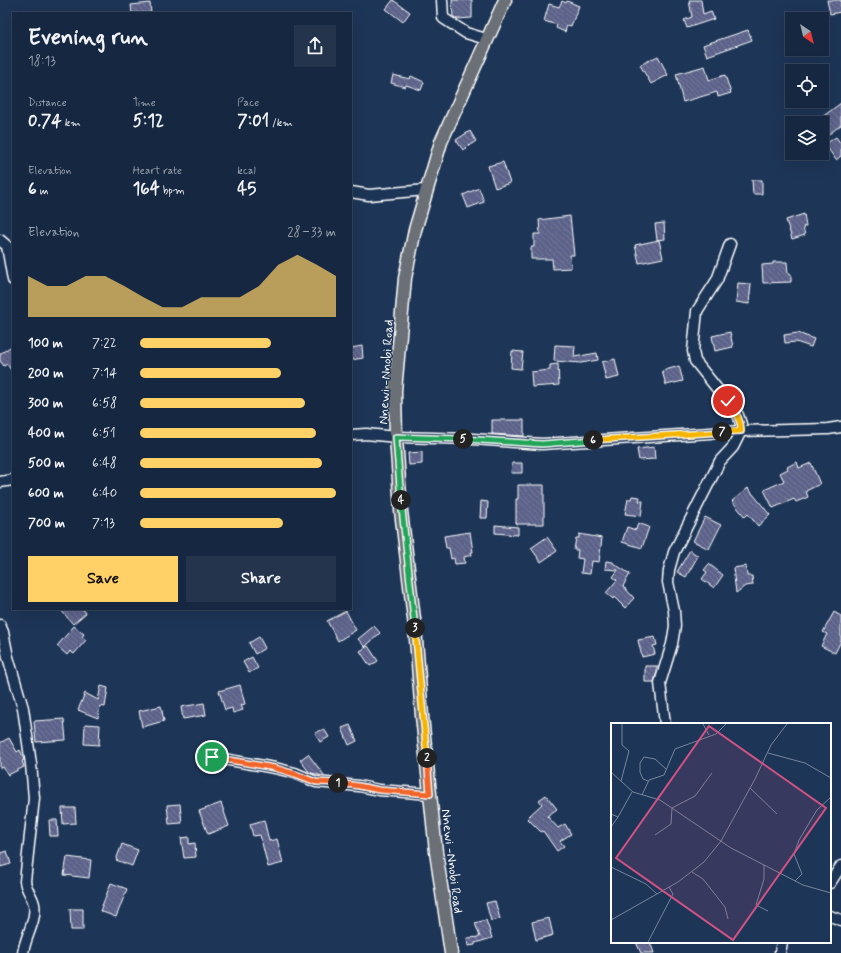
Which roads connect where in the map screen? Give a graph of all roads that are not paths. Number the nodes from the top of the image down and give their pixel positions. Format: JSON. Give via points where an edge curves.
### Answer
{"nodes":[{"id":1,"x":442,"y":0,"type":"edge"},
{"id":2,"x":505,"y":0,"type":"edge"},
{"id":3,"x":486,"y":39,"type":"junction"},
{"id":4,"x":426,"y":190,"type":"junction"},
{"id":5,"x":352,"y":192,"type":"edge"},
{"id":6,"x":0,"y":240,"type":"edge"},
{"id":7,"x":730,"y":244,"type":"dead end"},
{"id":8,"x":12,"y":274,"type":"edge"},
{"id":9,"x":841,"y":427,"type":"edge"},
{"id":10,"x":741,"y":431,"type":"junction"},
{"id":11,"x":352,"y":435,"type":"edge"},
{"id":12,"x":396,"y":437,"type":"junction"},
{"id":13,"x":12,"y":480,"type":"edge"},
{"id":14,"x":0,"y":482,"type":"edge"},
{"id":15,"x":0,"y":625,"type":"edge"},
{"id":16,"x":665,"y":723,"type":"edge"},
{"id":17,"x":212,"y":757,"type":"dead end"},
{"id":18,"x":430,"y":794,"type":"junction"},
{"id":19,"x":841,"y":866,"type":"edge"},
{"id":20,"x":831,"y":881,"type":"edge"},
{"id":21,"x":831,"y":916,"type":"edge"},
{"id":22,"x":841,"y":920,"type":"edge"},
{"id":23,"x":782,"y":943,"type":"edge"},
{"id":24,"x":23,"y":953,"type":"edge"},
{"id":25,"x":451,"y":953,"type":"edge"},
{"id":26,"x":780,"y":953,"type":"edge"}],
"edges":[{"from":1,"to":3,"type":"street","via":[[444,18],[466,33]]},
{"from":2,"to":3,"type":"main road","name":"Nnewi -Nnobi Road"},
{"from":3,"to":4,"type":"main road","name":"Nnewi -Nnobi Road","via":[[441,142]]},
{"from":4,"to":5,"type":"street","via":[[369,195]]},
{"from":4,"to":12,"type":"main road","name":"Nnewi -Nnobi Road","via":[[405,278],[395,391]]},
{"from":6,"to":8,"type":"street","via":[[7,246]]},
{"from":7,"to":10,"type":"street","via":[[717,280],[697,311],[693,351],[696,361],[738,415]]},
{"from":9,"to":10,"type":"street"},
{"from":10,"to":12,"type":"street","via":[[542,444]]},
{"from":10,"to":16,"type":"street","via":[[733,447],[720,461],[674,552],[668,582],[675,626],[660,683]]},
{"from":11,"to":12,"type":"street"},
{"from":12,"to":18,"type":"main road","name":"Nnewi -Nnobi Road","via":[[401,511],[415,627]]},
{"from":13,"to":14,"type":"street"},
{"from":15,"to":24,"type":"street","via":[[23,708],[34,798],[25,881],[26,890],[32,895],[34,914]]},
{"from":17,"to":18,"type":"street","via":[[275,768],[316,782]]},
{"from":18,"to":25,"type":"main road","name":"Nnewi -Nnobi Road"},
{"from":19,"to":20,"type":"street"},
{"from":21,"to":22,"type":"street"},
{"from":23,"to":26,"type":"street"}]}
